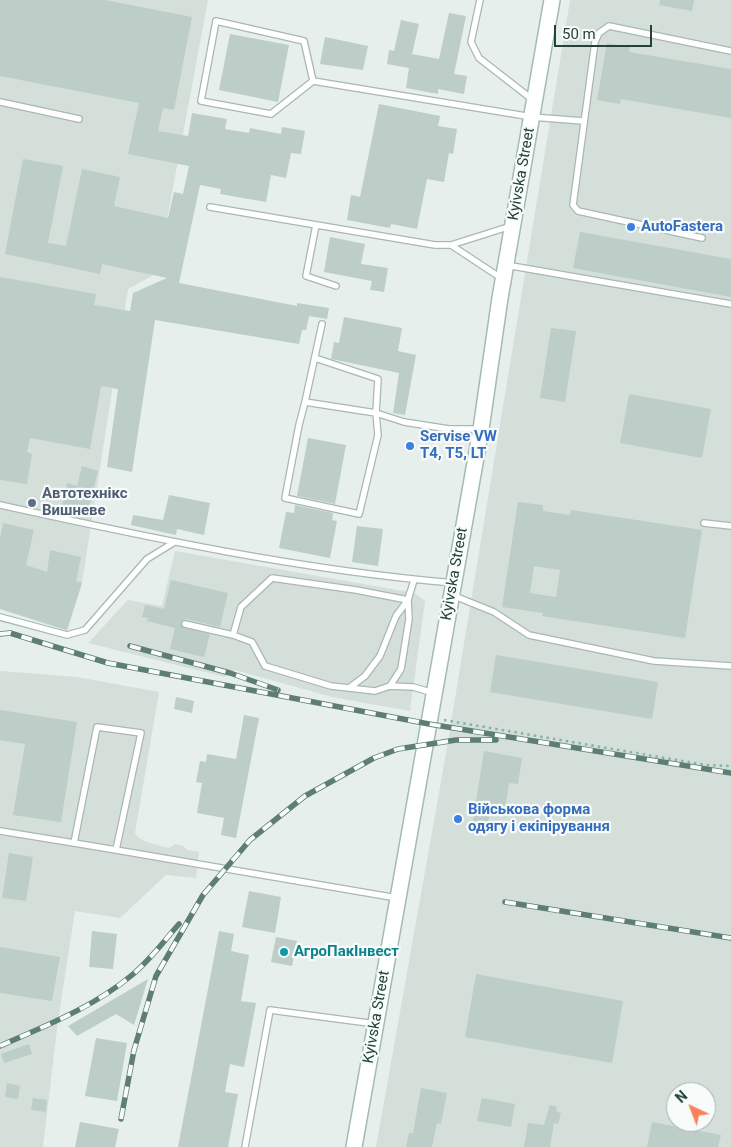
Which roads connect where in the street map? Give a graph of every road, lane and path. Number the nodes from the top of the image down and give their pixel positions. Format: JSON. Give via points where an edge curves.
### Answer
{"nodes":[{"id":1,"x":480,"y":0,"type":"edge"},
{"id":2,"x":552,"y":0,"type":"edge"},
{"id":3,"x":731,"y":51,"type":"edge"},
{"id":4,"x":313,"y":81,"type":"junction"},
{"id":5,"x":534,"y":101,"type":"junction"},
{"id":6,"x":0,"y":102,"type":"edge"},
{"id":7,"x":532,"y":117,"type":"junction"},
{"id":8,"x":79,"y":119,"type":"dead end"},
{"id":9,"x":584,"y":121,"type":"junction"},
{"id":10,"x":210,"y":207,"type":"dead end"},
{"id":11,"x":316,"y":225,"type":"junction"},
{"id":12,"x":513,"y":225,"type":"junction"},
{"id":13,"x":702,"y":238,"type":"dead end"},
{"id":14,"x":451,"y":245,"type":"junction"},
{"id":15,"x":505,"y":272,"type":"junction"},
{"id":16,"x":336,"y":286,"type":"dead end"},
{"id":17,"x":731,"y":304,"type":"edge"},
{"id":18,"x":322,"y":324,"type":"dead end"},
{"id":19,"x":314,"y":358,"type":"junction"},
{"id":20,"x":305,"y":402,"type":"junction"},
{"id":21,"x":376,"y":413,"type":"junction"},
{"id":22,"x":481,"y":429,"type":"junction"},
{"id":23,"x":0,"y":505,"type":"edge"},
{"id":24,"x":704,"y":523,"type":"dead end"},
{"id":25,"x":731,"y":526,"type":"edge"},
{"id":26,"x":173,"y":543,"type":"junction"},
{"id":27,"x":414,"y":580,"type":"junction"},
{"id":28,"x":453,"y":589,"type":"junction"},
{"id":29,"x":408,"y":600,"type":"junction"},
{"id":30,"x":0,"y":617,"type":"edge"},
{"id":31,"x":184,"y":624,"type":"dead end"},
{"id":32,"x":233,"y":635,"type":"junction"},
{"id":33,"x":731,"y":666,"type":"edge"},
{"id":34,"x":390,"y":686,"type":"junction"},
{"id":35,"x":349,"y":688,"type":"junction"},
{"id":36,"x":434,"y":693,"type":"junction"},
{"id":37,"x":430,"y":717,"type":"junction"},
{"id":38,"x":731,"y":766,"type":"edge"},
{"id":39,"x":0,"y":831,"type":"edge"},
{"id":40,"x":74,"y":843,"type":"junction"},
{"id":41,"x":116,"y":850,"type":"junction"},
{"id":42,"x":399,"y":898,"type":"junction"},
{"id":43,"x":376,"y":1024,"type":"junction"},
{"id":44,"x":245,"y":1147,"type":"edge"},
{"id":45,"x":354,"y":1147,"type":"edge"}],
"edges":[{"from":1,"to":5,"type":"lane","via":[[471,42],[473,50]]},
{"from":2,"to":5,"type":"main road","name":"Kyivska Street"},
{"from":3,"to":9,"type":"lane","via":[[609,26],[599,33],[595,42]]},
{"from":4,"to":4,"type":"lane","via":[[304,41],[216,20],[200,101],[271,114]]},
{"from":4,"to":7,"type":"lane"},
{"from":5,"to":7,"type":"main road","name":"Kyivska Street"},
{"from":6,"to":8,"type":"lane"},
{"from":7,"to":9,"type":"lane"},
{"from":7,"to":12,"type":"main road","name":"Kyivska Street"},
{"from":9,"to":13,"type":"lane","via":[[573,205],[578,211]]},
{"from":10,"to":11,"type":"lane"},
{"from":11,"to":14,"type":"lane"},
{"from":11,"to":16,"type":"lane","via":[[306,276]]},
{"from":12,"to":14,"type":"lane"},
{"from":12,"to":15,"type":"main road","name":"Kyivska Street"},
{"from":14,"to":15,"type":"lane"},
{"from":15,"to":17,"type":"lane"},
{"from":15,"to":22,"type":"main road","name":"Kyivska Street"},
{"from":18,"to":19,"type":"lane"},
{"from":19,"to":20,"type":"lane"},
{"from":19,"to":21,"type":"lane","via":[[378,379]]},
{"from":20,"to":21,"type":"lane"},
{"from":20,"to":21,"type":"lane","via":[[285,498],[359,514],[378,435]]},
{"from":21,"to":22,"type":"lane","via":[[450,429]]},
{"from":22,"to":28,"type":"main road","name":"Kyivska Street"},
{"from":23,"to":26,"type":"lane"},
{"from":24,"to":25,"type":"lane"},
{"from":26,"to":27,"type":"lane"},
{"from":26,"to":30,"type":"lane","via":[[147,559],[85,630],[67,635]]},
{"from":27,"to":28,"type":"lane"},
{"from":27,"to":29,"type":"lane"},
{"from":28,"to":33,"type":"lane","via":[[529,635],[654,662]]},
{"from":28,"to":36,"type":"main road","name":"Kyivska Street"},
{"from":29,"to":32,"type":"lane","via":[[272,578],[241,607]]},
{"from":29,"to":34,"type":"lane","via":[[409,619],[401,669]]},
{"from":29,"to":35,"type":"lane","via":[[396,616],[380,656],[365,676]]},
{"from":31,"to":32,"type":"lane"},
{"from":32,"to":35,"type":"lane","via":[[252,642],[265,666],[331,686]]},
{"from":34,"to":35,"type":"lane","via":[[375,691]]},
{"from":34,"to":36,"type":"lane","via":[[413,687]]},
{"from":36,"to":37,"type":"main road","name":"Kyivska Street"},
{"from":37,"to":38,"type":"path","via":[[607,749]]},
{"from":37,"to":42,"type":"main road","name":"Kyivska Street"},
{"from":39,"to":40,"type":"lane"},
{"from":40,"to":41,"type":"lane"},
{"from":40,"to":41,"type":"lane","via":[[97,727],[141,733]]},
{"from":41,"to":42,"type":"lane"},
{"from":42,"to":43,"type":"main road","name":"Kyivska Street"},
{"from":43,"to":44,"type":"lane","via":[[270,1010]]},
{"from":43,"to":45,"type":"main road","name":"Kyivska Street"}]}
